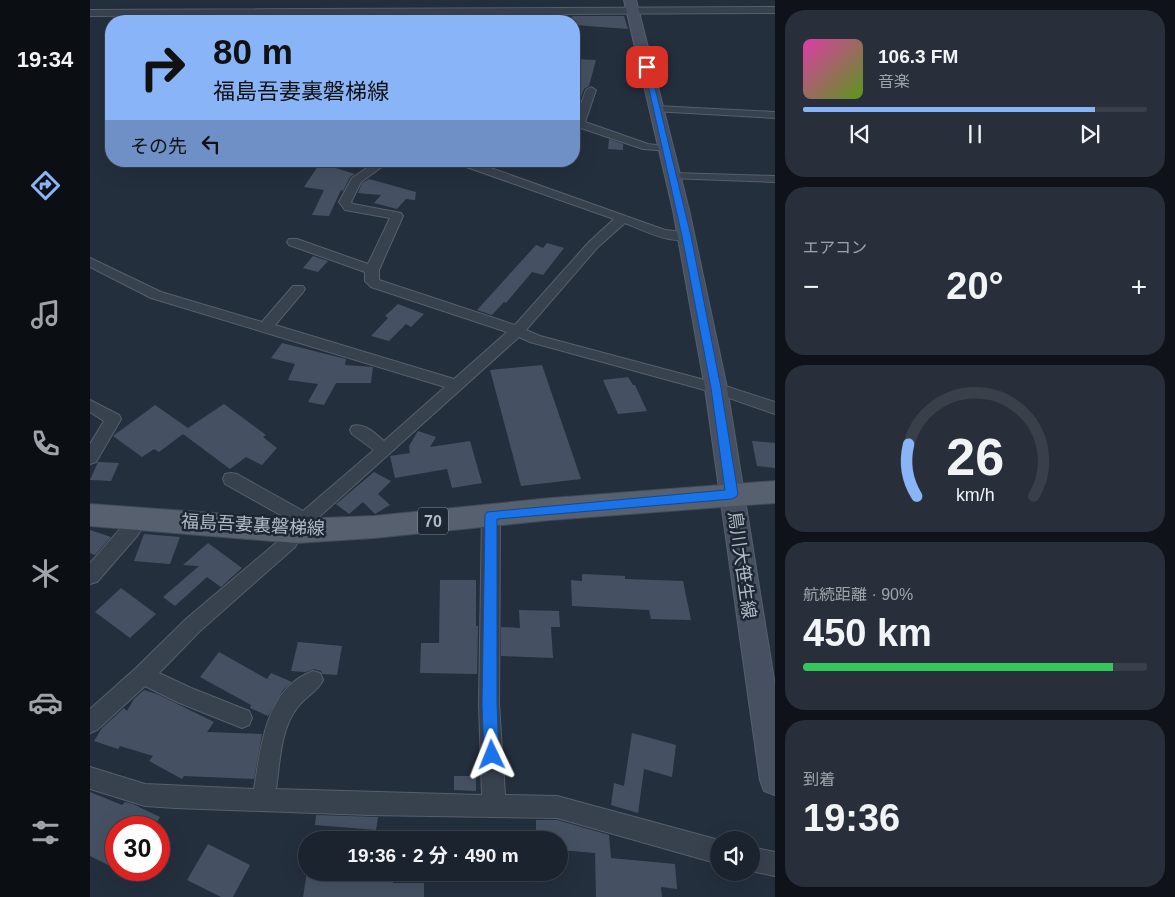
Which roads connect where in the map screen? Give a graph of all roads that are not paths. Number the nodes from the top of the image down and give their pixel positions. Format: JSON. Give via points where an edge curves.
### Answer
{"nodes":[{"id":1,"x":498,"y":0,"type":"edge"},
{"id":2,"x":712,"y":0,"type":"edge"},
{"id":3,"x":529,"y":1,"type":"edge"},
{"id":4,"x":166,"y":4,"type":"dead end"},
{"id":5,"x":632,"y":5,"type":"edge"},
{"id":6,"x":775,"y":10,"type":"edge"},
{"id":7,"x":382,"y":11,"type":"junction"},
{"id":8,"x":428,"y":11,"type":"junction"},
{"id":9,"x":490,"y":11,"type":"junction"},
{"id":10,"x":520,"y":11,"type":"junction"},
{"id":11,"x":742,"y":11,"type":"junction"},
{"id":12,"x":90,"y":13,"type":"edge"},
{"id":13,"x":176,"y":13,"type":"junction"},
{"id":14,"x":246,"y":13,"type":"junction"},
{"id":15,"x":243,"y":15,"type":"edge"},
{"id":16,"x":377,"y":15,"type":"edge"},
{"id":17,"x":424,"y":15,"type":"edge"},
{"id":18,"x":591,"y":90,"type":"dead end"},
{"id":19,"x":657,"y":109,"type":"junction"},
{"id":20,"x":580,"y":113,"type":"edge"},
{"id":21,"x":775,"y":115,"type":"edge"},
{"id":22,"x":580,"y":123,"type":"edge"},
{"id":23,"x":666,"y":148,"type":"junction"},
{"id":24,"x":377,"y":167,"type":"edge"},
{"id":25,"x":476,"y":167,"type":"edge"},
{"id":26,"x":673,"y":176,"type":"junction"},
{"id":27,"x":775,"y":179,"type":"edge"},
{"id":28,"x":623,"y":218,"type":"junction"},
{"id":29,"x":687,"y":236,"type":"junction"},
{"id":30,"x":293,"y":242,"type":"dead end"},
{"id":31,"x":90,"y":262,"type":"edge"},
{"id":32,"x":372,"y":270,"type":"junction"},
{"id":33,"x":96,"y":273,"type":"edge"},
{"id":34,"x":298,"y":289,"type":"dead end"},
{"id":35,"x":265,"y":328,"type":"junction"},
{"id":36,"x":517,"y":331,"type":"junction"},
{"id":37,"x":455,"y":385,"type":"junction"},
{"id":38,"x":716,"y":388,"type":"junction"},
{"id":39,"x":90,"y":405,"type":"edge"},
{"id":40,"x":775,"y":408,"type":"edge"},
{"id":41,"x":358,"y":430,"type":"dead end"},
{"id":42,"x":385,"y":450,"type":"junction"},
{"id":43,"x":90,"y":458,"type":"edge"},
{"id":44,"x":231,"y":479,"type":"dead end"},
{"id":45,"x":775,"y":492,"type":"edge"},
{"id":46,"x":732,"y":494,"type":"junction"},
{"id":47,"x":491,"y":515,"type":"junction"},
{"id":48,"x":90,"y":516,"type":"edge"},
{"id":49,"x":139,"y":519,"type":"junction"},
{"id":50,"x":300,"y":525,"type":"junction"},
{"id":51,"x":90,"y":576,"type":"edge"},
{"id":52,"x":143,"y":675,"type":"junction"},
{"id":53,"x":313,"y":680,"type":"dead end"},
{"id":54,"x":242,"y":718,"type":"dead end"},
{"id":55,"x":90,"y":723,"type":"edge"},
{"id":56,"x":90,"y":778,"type":"edge"},
{"id":57,"x":775,"y":780,"type":"edge"},
{"id":58,"x":263,"y":800,"type":"junction"},
{"id":59,"x":494,"y":806,"type":"junction"},
{"id":60,"x":710,"y":850,"type":"edge"},
{"id":61,"x":760,"y":861,"type":"edge"},
{"id":62,"x":775,"y":864,"type":"edge"}],
"edges":[{"from":1,"to":9,"type":"street"},
{"from":2,"to":11,"type":"street"},
{"from":3,"to":10,"type":"street"},
{"from":4,"to":13,"type":"street"},
{"from":5,"to":10,"type":"street"},
{"from":5,"to":11,"type":"street"},
{"from":5,"to":19,"type":"street","name":"鳥川大笹生線"},
{"from":6,"to":11,"type":"street"},
{"from":7,"to":8,"type":"street"},
{"from":7,"to":14,"type":"street"},
{"from":7,"to":16,"type":"street"},
{"from":8,"to":9,"type":"street"},
{"from":8,"to":17,"type":"street"},
{"from":9,"to":10,"type":"street"},
{"from":12,"to":13,"type":"street"},
{"from":13,"to":14,"type":"street"},
{"from":14,"to":15,"type":"street"},
{"from":18,"to":20,"type":"street"},
{"from":19,"to":21,"type":"street"},
{"from":19,"to":23,"type":"street","name":"鳥川大笹生線"},
{"from":22,"to":23,"type":"street","via":[[647,146]]},
{"from":23,"to":26,"type":"street","name":"鳥川大笹生線"},
{"from":24,"to":32,"type":"street","via":[[356,180],[346,202],[349,207],[398,216]]},
{"from":25,"to":28,"type":"street"},
{"from":26,"to":27,"type":"street"},
{"from":26,"to":29,"type":"street","name":"鳥川大笹生線"},
{"from":28,"to":29,"type":"street","via":[[663,234]]},
{"from":28,"to":36,"type":"street","via":[[593,245]]},
{"from":29,"to":38,"type":"street","name":"鳥川大笹生線"},
{"from":30,"to":32,"type":"street"},
{"from":31,"to":33,"type":"street"},
{"from":32,"to":36,"type":"street","via":[[372,281],[376,284]]},
{"from":33,"to":35,"type":"street"},
{"from":34,"to":35,"type":"street"},
{"from":35,"to":37,"type":"street"},
{"from":36,"to":37,"type":"street"},
{"from":36,"to":38,"type":"street","via":[[534,339]]},
{"from":37,"to":42,"type":"street"},
{"from":38,"to":40,"type":"street"},
{"from":38,"to":46,"type":"street","name":"鳥川大笹生線"},
{"from":39,"to":43,"type":"street","via":[[113,419]]},
{"from":41,"to":42,"type":"street"},
{"from":42,"to":50,"type":"street"},
{"from":44,"to":50,"type":"street"},
{"from":45,"to":46,"type":"main road","name":"福島吾妻裏磐梯線","number":"70"},
{"from":46,"to":47,"type":"main road","name":"福島吾妻裏磐梯線","number":"70"},
{"from":46,"to":57,"type":"street","name":"鳥川大笹生線"},
{"from":47,"to":50,"type":"main road","name":"福島吾妻裏磐梯線","number":"70","via":[[374,527]]},
{"from":47,"to":59,"type":"street","via":[[490,704]]},
{"from":48,"to":49,"type":"main road","name":"福島吾妻裏磐梯線","number":"70"},
{"from":49,"to":50,"type":"main road","name":"福島吾妻裏磐梯線","number":"70"},
{"from":49,"to":51,"type":"street"},
{"from":50,"to":52,"type":"street","via":[[289,542],[193,625]]},
{"from":52,"to":54,"type":"street"},
{"from":52,"to":55,"type":"street"},
{"from":53,"to":58,"type":"street","via":[[294,696],[280,718]]},
{"from":56,"to":58,"type":"street","via":[[145,795]]},
{"from":58,"to":59,"type":"street"},
{"from":59,"to":60,"type":"street","via":[[557,807]]},
{"from":61,"to":62,"type":"street"}]}
